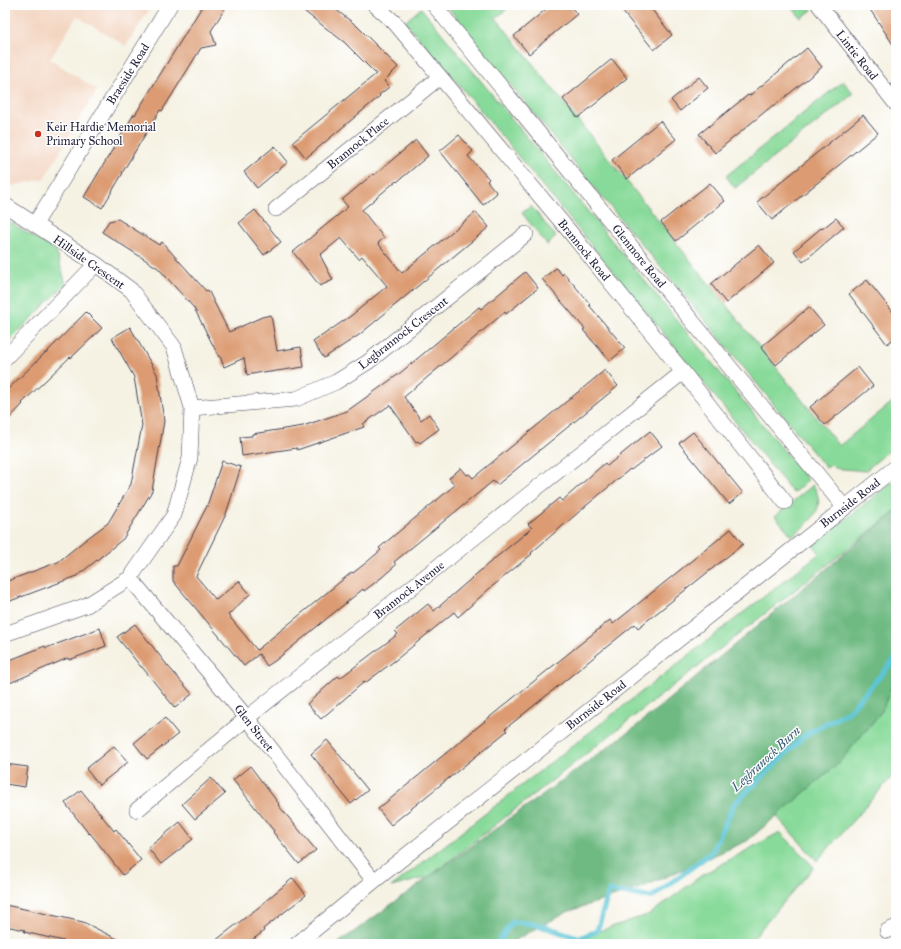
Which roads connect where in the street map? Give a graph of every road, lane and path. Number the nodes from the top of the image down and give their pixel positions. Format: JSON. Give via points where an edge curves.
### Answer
{"nodes":[{"id":1,"x":170,"y":5,"type":"edge"},
{"id":2,"x":375,"y":5,"type":"edge"},
{"id":3,"x":434,"y":5,"type":"edge"},
{"id":4,"x":819,"y":5,"type":"edge"},
{"id":5,"x":440,"y":76,"type":"junction"},
{"id":6,"x":896,"y":104,"type":"edge"},
{"id":7,"x":5,"y":206,"type":"edge"},
{"id":8,"x":276,"y":209,"type":"dead end"},
{"id":9,"x":35,"y":224,"type":"junction"},
{"id":10,"x":526,"y":234,"type":"dead end"},
{"id":11,"x":96,"y":264,"type":"junction"},
{"id":12,"x":5,"y":358,"type":"edge"},
{"id":13,"x":683,"y":372,"type":"junction"},
{"id":14,"x":192,"y":408,"type":"junction"},
{"id":15,"x":896,"y":467,"type":"edge"},
{"id":16,"x":785,"y":502,"type":"dead end"},
{"id":17,"x":844,"y":507,"type":"junction"},
{"id":18,"x":130,"y":578,"type":"junction"},
{"id":19,"x":5,"y":634,"type":"edge"},
{"id":20,"x":247,"y":718,"type":"junction"},
{"id":21,"x":137,"y":810,"type":"dead end"},
{"id":22,"x":374,"y":881,"type":"junction"},
{"id":23,"x":297,"y":944,"type":"edge"}],
"edges":[{"from":1,"to":9,"type":"street","name":"Braeside Road"},
{"from":2,"to":5,"type":"street","name":"Brannock Road","via":[[395,23]]},
{"from":3,"to":17,"type":"street","name":"Glenmore Road"},
{"from":4,"to":6,"type":"street","name":"Lintie Road"},
{"from":5,"to":8,"type":"street","name":"Brannock Place"},
{"from":5,"to":13,"type":"street","name":"Brannock Road"},
{"from":7,"to":9,"type":"street","name":"Hillside Crescent"},
{"from":9,"to":11,"type":"street","name":"Hillside Crescent"},
{"from":10,"to":14,"type":"street","name":"Legbrannock Crescent","via":[[368,362],[336,382],[296,399]]},
{"from":11,"to":12,"type":"street"},
{"from":11,"to":14,"type":"street","name":"Hillside Crescent","via":[[131,290],[174,347]]},
{"from":13,"to":16,"type":"street","name":"Brannock Road"},
{"from":13,"to":20,"type":"street","name":"Brannock Avenue"},
{"from":14,"to":18,"type":"street","name":"Hillside Crescent","via":[[190,458],[174,515]]},
{"from":15,"to":17,"type":"street","name":"Burnside Road"},
{"from":17,"to":22,"type":"street","name":"Burnside Road"},
{"from":18,"to":19,"type":"street","name":"Hillside Crescent","via":[[87,605]]},
{"from":18,"to":20,"type":"street","name":"Glen Street"},
{"from":20,"to":21,"type":"street","name":"Brannock Avenue"},
{"from":20,"to":22,"type":"street","name":"Glen Street"},
{"from":22,"to":23,"type":"street","name":"Burnside Road"}]}
